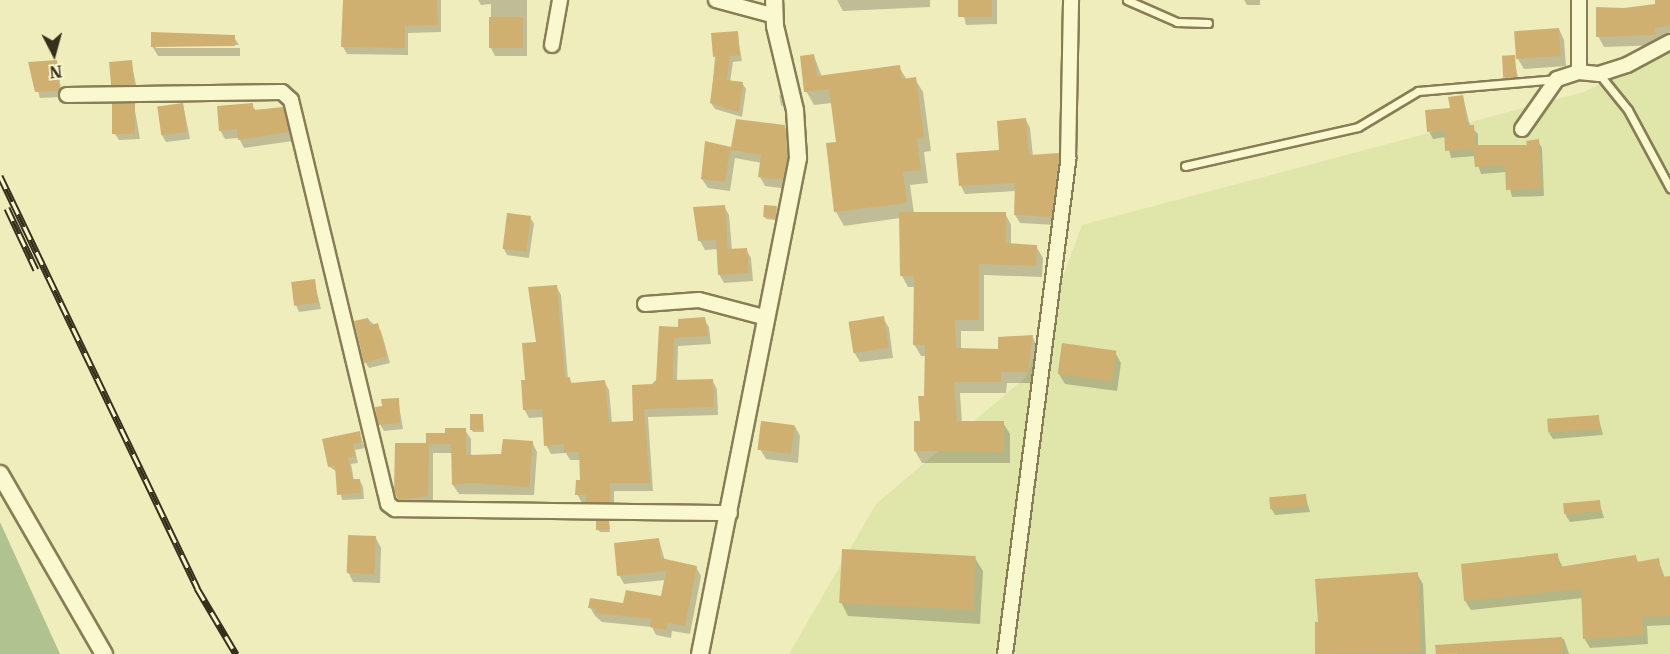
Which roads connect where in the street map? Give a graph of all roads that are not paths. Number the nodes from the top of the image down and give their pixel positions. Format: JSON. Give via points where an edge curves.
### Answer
{"nodes":[{"id":1,"x":560,"y":0,"type":"edge"},
{"id":2,"x":716,"y":0,"type":"edge"},
{"id":3,"x":1071,"y":0,"type":"edge"},
{"id":4,"x":1127,"y":0,"type":"edge"},
{"id":5,"x":1579,"y":0,"type":"edge"},
{"id":6,"x":774,"y":8,"type":"edge"},
{"id":7,"x":1208,"y":23,"type":"dead end"},
{"id":8,"x":1670,"y":42,"type":"edge"},
{"id":9,"x":552,"y":45,"type":"dead end"},
{"id":10,"x":1579,"y":72,"type":"junction"},
{"id":11,"x":1599,"y":74,"type":"junction"},
{"id":12,"x":1557,"y":79,"type":"junction"},
{"id":13,"x":67,"y":95,"type":"dead end"},
{"id":14,"x":1522,"y":129,"type":"dead end"},
{"id":15,"x":1185,"y":166,"type":"dead end"},
{"id":16,"x":1670,"y":188,"type":"edge"},
{"id":17,"x":645,"y":304,"type":"dead end"},
{"id":18,"x":767,"y":318,"type":"junction"},
{"id":19,"x":0,"y":474,"type":"edge"},
{"id":20,"x":730,"y":513,"type":"junction"},
{"id":21,"x":104,"y":654,"type":"edge"},
{"id":22,"x":700,"y":654,"type":"edge"},
{"id":23,"x":1005,"y":654,"type":"edge"}],
"edges":[{"from":1,"to":9,"type":"street"},
{"from":2,"to":6,"type":"street"},
{"from":3,"to":23,"type":"street","via":[[1067,169]]},
{"from":4,"to":7,"type":"lane","via":[[1177,22]]},
{"from":5,"to":10,"type":"street"},
{"from":6,"to":18,"type":"street","via":[[795,110],[798,158]]},
{"from":8,"to":11,"type":"street","via":[[1627,65]]},
{"from":10,"to":11,"type":"street"},
{"from":10,"to":12,"type":"street"},
{"from":11,"to":16,"type":"lane","via":[[1628,110]]},
{"from":12,"to":14,"type":"street"},
{"from":12,"to":15,"type":"lane","via":[[1418,91],[1358,127]]},
{"from":13,"to":20,"type":"street","via":[[282,92],[291,100],[384,491],[388,504],[395,509]]},
{"from":17,"to":18,"type":"street","via":[[699,300]]},
{"from":18,"to":20,"type":"street"},
{"from":19,"to":21,"type":"street"},
{"from":20,"to":22,"type":"street"}]}
